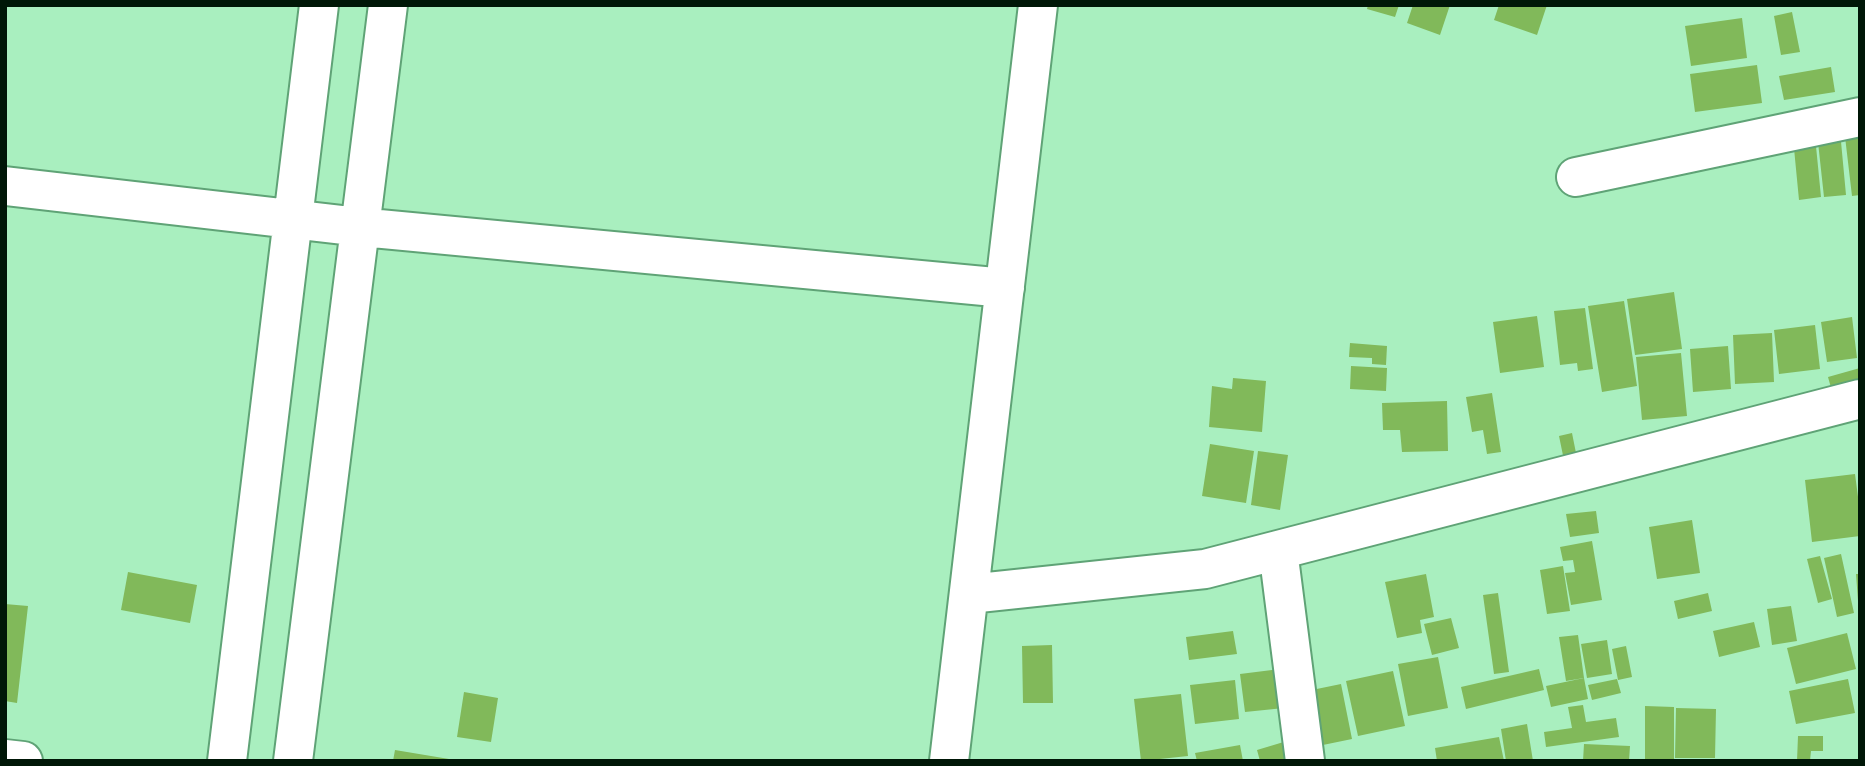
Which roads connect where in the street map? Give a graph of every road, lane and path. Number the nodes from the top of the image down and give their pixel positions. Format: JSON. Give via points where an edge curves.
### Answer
{"nodes":[{"id":1,"x":320,"y":5,"type":"edge"},
{"id":2,"x":388,"y":5,"type":"edge"},
{"id":3,"x":1038,"y":5,"type":"edge"},
{"id":4,"x":1860,"y":117,"type":"edge"},
{"id":5,"x":1576,"y":177,"type":"dead end"},
{"id":6,"x":5,"y":186,"type":"edge"},
{"id":7,"x":293,"y":220,"type":"junction"},
{"id":8,"x":360,"y":227,"type":"junction"},
{"id":9,"x":1004,"y":288,"type":"junction"},
{"id":10,"x":1860,"y":399,"type":"edge"},
{"id":11,"x":1278,"y":550,"type":"junction"},
{"id":12,"x":969,"y":594,"type":"junction"},
{"id":13,"x":5,"y":759,"type":"edge"},
{"id":14,"x":23,"y":761,"type":"edge"},
{"id":15,"x":227,"y":761,"type":"edge"},
{"id":16,"x":293,"y":761,"type":"edge"},
{"id":17,"x":949,"y":761,"type":"edge"},
{"id":18,"x":1304,"y":761,"type":"edge"}],
"edges":[{"from":1,"to":7,"type":"street"},
{"from":2,"to":8,"type":"street"},
{"from":3,"to":9,"type":"street"},
{"from":4,"to":5,"type":"street"},
{"from":6,"to":7,"type":"street"},
{"from":7,"to":8,"type":"street"},
{"from":7,"to":15,"type":"street"},
{"from":8,"to":9,"type":"street"},
{"from":8,"to":16,"type":"street"},
{"from":9,"to":12,"type":"street"},
{"from":10,"to":11,"type":"street"},
{"from":11,"to":12,"type":"street","via":[[1205,569]]},
{"from":11,"to":18,"type":"street"},
{"from":12,"to":17,"type":"street"},
{"from":13,"to":14,"type":"street"}]}
